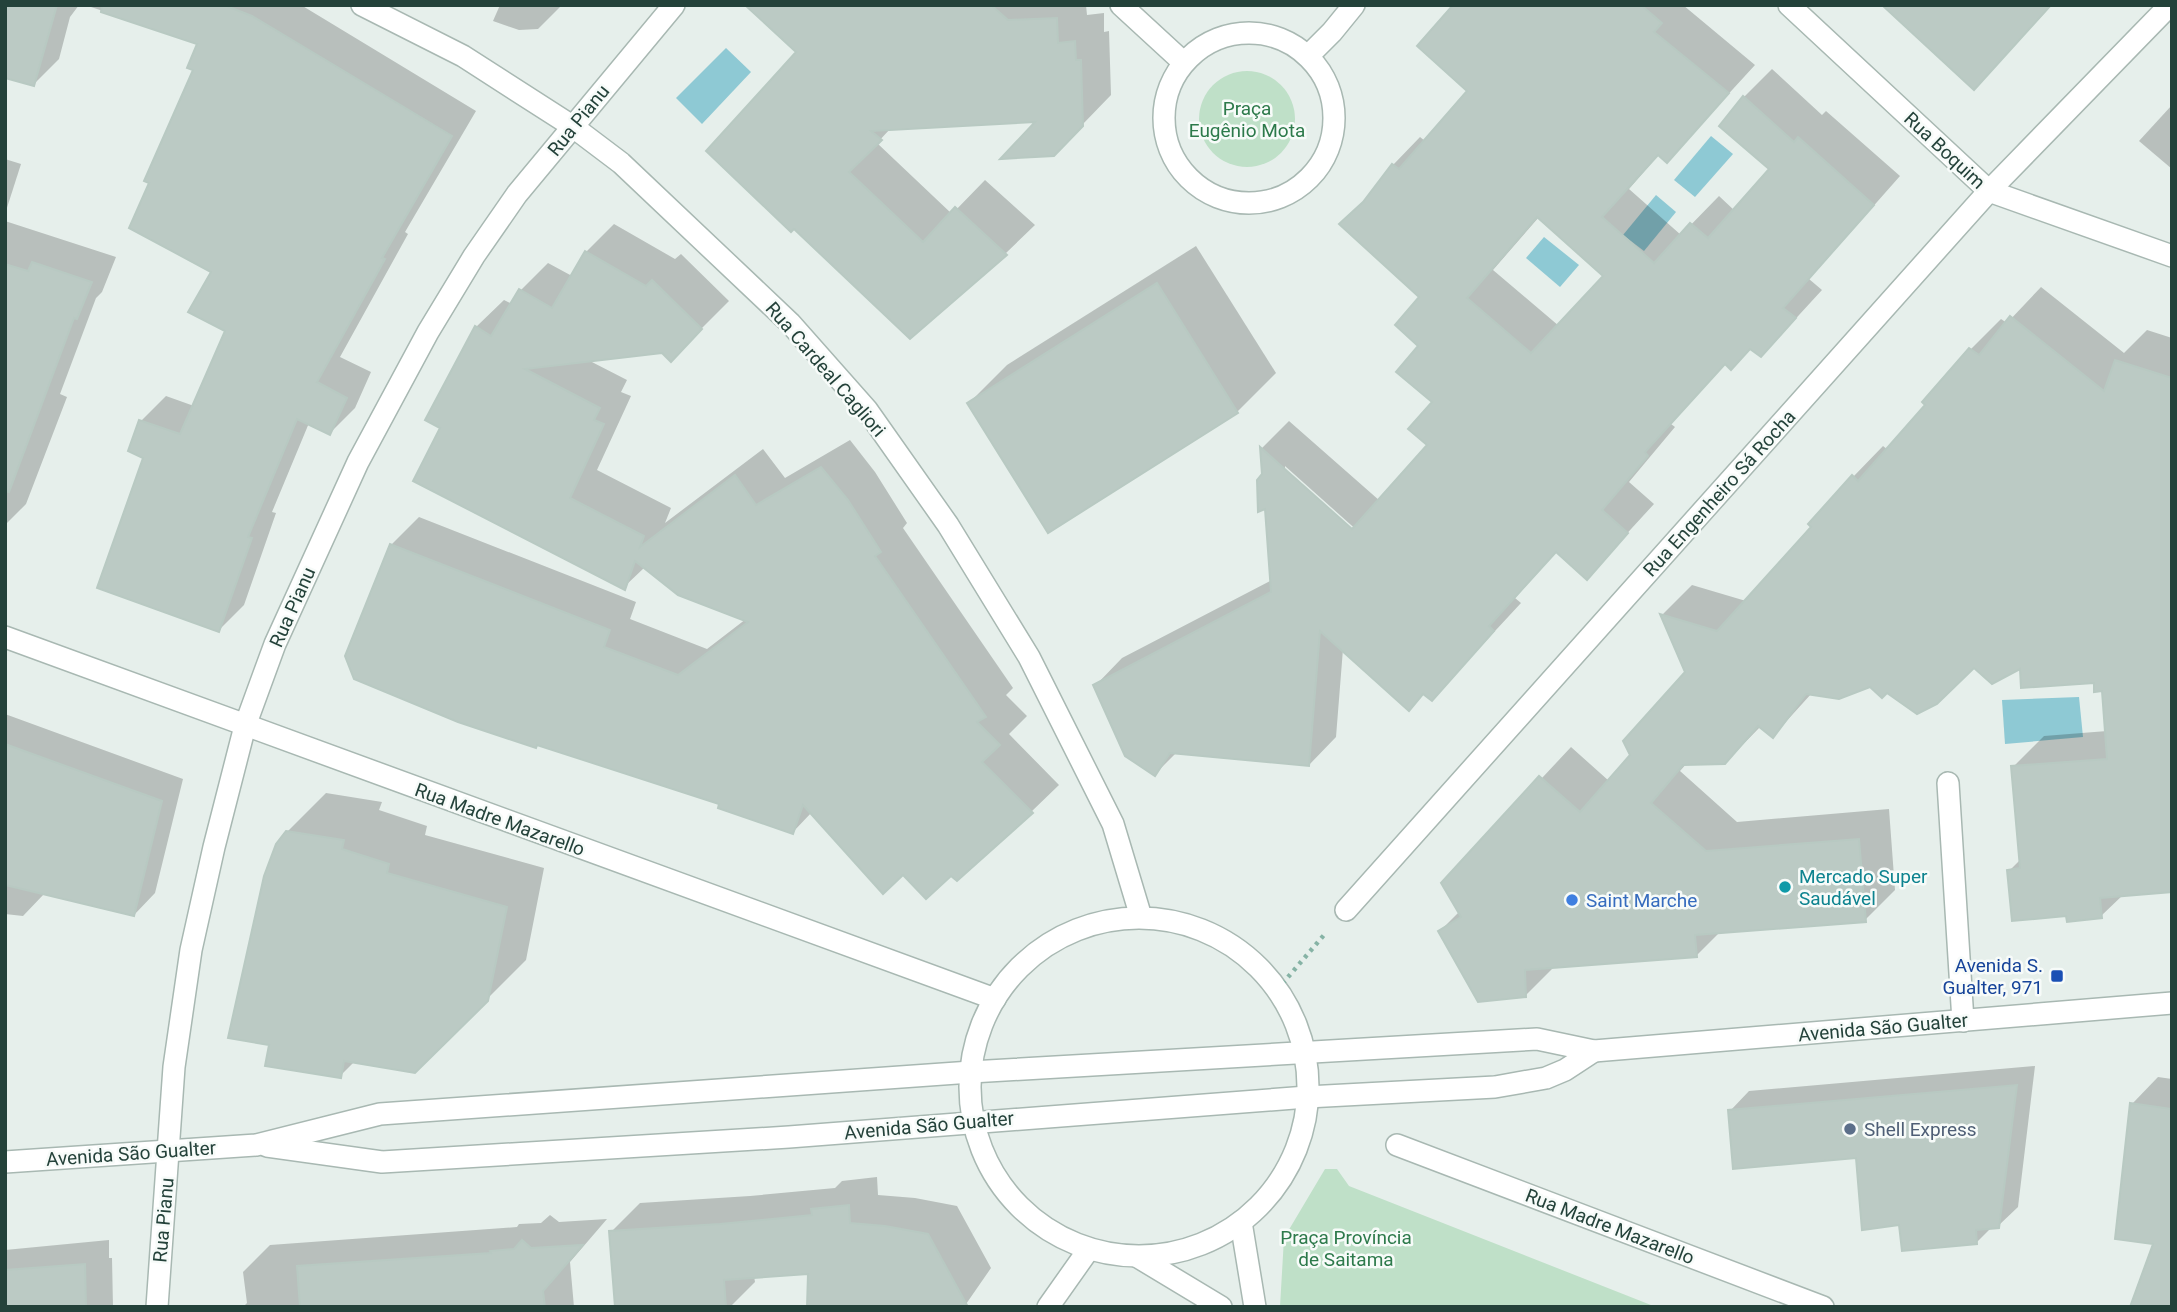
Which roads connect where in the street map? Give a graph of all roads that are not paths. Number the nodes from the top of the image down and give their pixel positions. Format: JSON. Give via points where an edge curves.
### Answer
{"nodes":[{"id":1,"x":362,"y":5,"type":"edge"},
{"id":2,"x":674,"y":5,"type":"edge"},
{"id":3,"x":1121,"y":5,"type":"edge"},
{"id":4,"x":1354,"y":5,"type":"edge"},
{"id":5,"x":1789,"y":5,"type":"edge"},
{"id":6,"x":2170,"y":5,"type":"edge"},
{"id":7,"x":1308,"y":56,"type":"junction"},
{"id":8,"x":1183,"y":62,"type":"junction"},
{"id":9,"x":572,"y":126,"type":"junction"},
{"id":10,"x":1989,"y":191,"type":"junction"},
{"id":11,"x":2172,"y":256,"type":"edge"},
{"id":12,"x":5,"y":637,"type":"edge"},
{"id":13,"x":245,"y":726,"type":"junction"},
{"id":14,"x":1948,"y":783,"type":"dead end"},
{"id":15,"x":1346,"y":910,"type":"road end"},
{"id":16,"x":1141,"y":917,"type":"junction"},
{"id":17,"x":995,"y":999,"type":"junction"},
{"id":18,"x":2172,"y":1003,"type":"edge"},
{"id":19,"x":1963,"y":1021,"type":"junction"},
{"id":20,"x":1594,"y":1051,"type":"junction"},
{"id":21,"x":1305,"y":1054,"type":"junction"},
{"id":22,"x":971,"y":1072,"type":"junction"},
{"id":23,"x":1307,"y":1097,"type":"junction"},
{"id":24,"x":974,"y":1122,"type":"junction"},
{"id":25,"x":256,"y":1145,"type":"junction"},
{"id":26,"x":1397,"y":1145,"type":"dead end"},
{"id":27,"x":169,"y":1151,"type":"junction"},
{"id":28,"x":5,"y":1162,"type":"edge"},
{"id":29,"x":1241,"y":1222,"type":"junction"},
{"id":30,"x":1089,"y":1249,"type":"junction"},
{"id":31,"x":1138,"y":1257,"type":"junction"},
{"id":32,"x":157,"y":1307,"type":"edge"},
{"id":33,"x":1048,"y":1307,"type":"edge"},
{"id":34,"x":1221,"y":1307,"type":"edge"},
{"id":35,"x":1255,"y":1307,"type":"edge"},
{"id":36,"x":1823,"y":1307,"type":"edge"}],
"edges":[{"from":1,"to":9,"type":"street","name":"Rua Cardeal Cagliori","via":[[463,57]]},
{"from":2,"to":9,"type":"street","name":"Rua Pianu"},
{"from":3,"to":8,"type":"street"},
{"from":4,"to":7,"type":"street"},
{"from":5,"to":10,"type":"street","name":"Rua Boquim"},
{"from":6,"to":10,"type":"street","name":"Rua Engenheiro Sá Rocha"},
{"from":7,"to":8,"type":"street","via":[[1286,40],[1258,33],[1231,34],[1205,44]]},
{"from":7,"to":8,"type":"street","via":[[1326,81],[1334,111],[1331,141],[1318,169],[1296,190],[1268,202],[1237,203],[1208,194],[1184,175],[1169,149],[1163,119],[1168,89]]},
{"from":9,"to":13,"type":"street","name":"Rua Pianu","via":[[517,194],[428,332],[358,462],[275,644]]},
{"from":9,"to":16,"type":"street","name":"Rua Cardeal Cagliori","via":[[621,163],[726,260],[867,410],[948,525],[1029,657],[1113,824]]},
{"from":10,"to":11,"type":"street","name":"Rua Boquim"},
{"from":10,"to":15,"type":"street","name":"Rua Engenheiro Sá Rocha"},
{"from":12,"to":13,"type":"street","name":"Rua Madre Mazarello"},
{"from":13,"to":17,"type":"street","name":"Rua Madre Mazarello"},
{"from":13,"to":27,"type":"street","name":"Rua Pianu","via":[[191,950],[174,1067]]},
{"from":14,"to":19,"type":"street"},
{"from":16,"to":17,"type":"street","via":[[1111,919],[1057,939],[1032,956]]},
{"from":16,"to":21,"type":"street","via":[[1203,930],[1248,958],[1277,990],[1295,1021]]},
{"from":17,"to":22,"type":"street","via":[[979,1034]]},
{"from":18,"to":19,"type":"street","name":"Avenida São Gualter"},
{"from":19,"to":20,"type":"street","name":"Avenida São Gualter"},
{"from":20,"to":21,"type":"street","name":"Avenida São Gualter","via":[[1536,1039]]},
{"from":20,"to":23,"type":"street","name":"Avenida São Gualter","via":[[1565,1070],[1525,1083]]},
{"from":21,"to":22,"type":"street","name":"Avenida São Gualter"},
{"from":21,"to":23,"type":"street"},
{"from":22,"to":24,"type":"street"},
{"from":22,"to":25,"type":"street","name":"Avenida São Gualter","via":[[380,1114]]},
{"from":23,"to":24,"type":"street","name":"Avenida São Gualter"},
{"from":23,"to":29,"type":"street","via":[[1296,1148],[1282,1176]]},
{"from":24,"to":25,"type":"street","name":"Avenida São Gualter","via":[[382,1162]]},
{"from":24,"to":30,"type":"street","via":[[982,1150],[1014,1201],[1036,1222]]},
{"from":25,"to":27,"type":"street","name":"Avenida São Gualter"},
{"from":26,"to":36,"type":"street","name":"Rua Madre Mazarello"},
{"from":27,"to":28,"type":"street","name":"Avenida São Gualter"},
{"from":27,"to":32,"type":"street","name":"Rua Pianu"},
{"from":29,"to":31,"type":"street","via":[[1193,1247]]},
{"from":29,"to":35,"type":"street"},
{"from":30,"to":31,"type":"street"},
{"from":30,"to":33,"type":"street"},
{"from":31,"to":34,"type":"street"}]}
